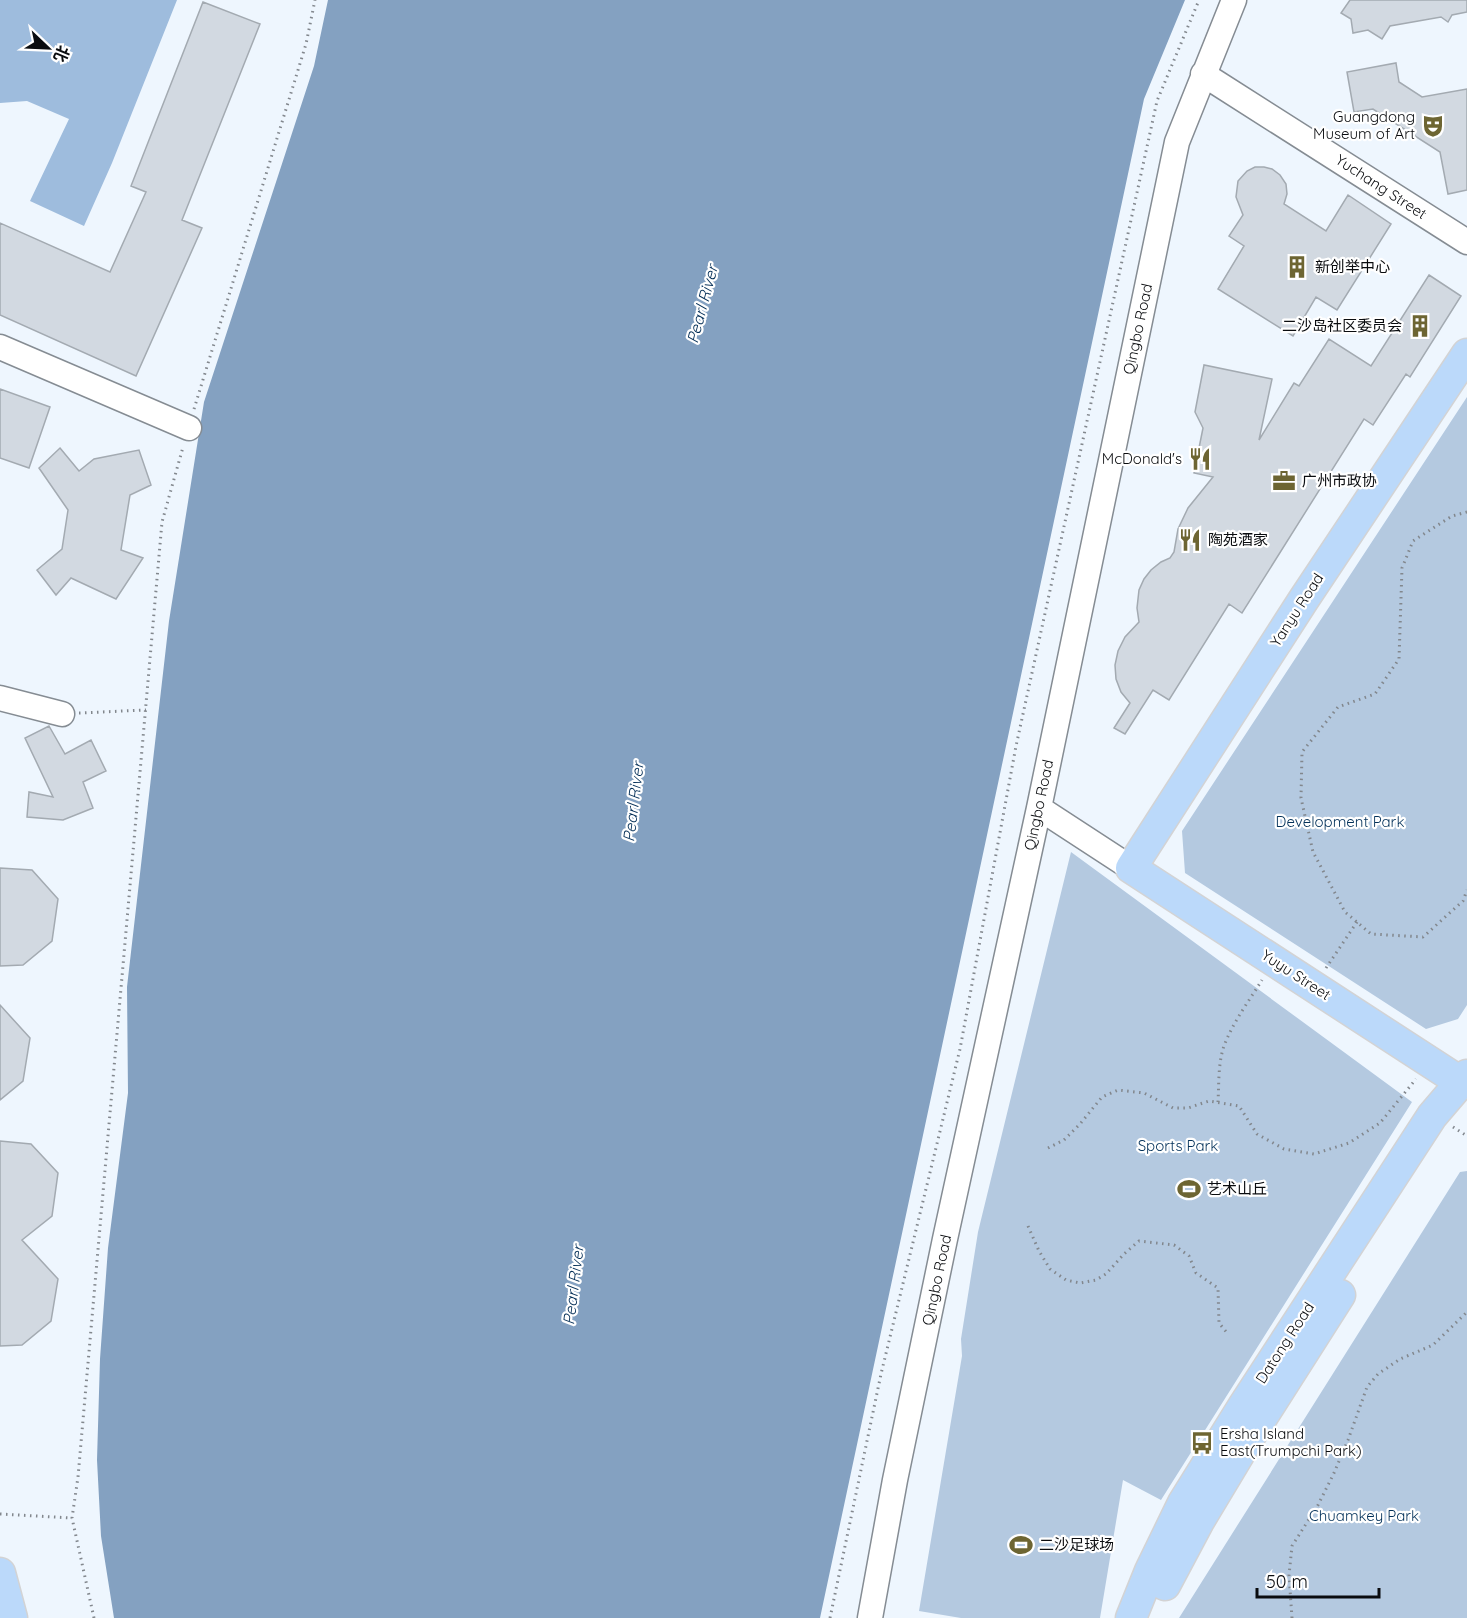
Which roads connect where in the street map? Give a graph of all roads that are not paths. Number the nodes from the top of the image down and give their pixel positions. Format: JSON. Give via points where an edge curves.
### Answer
{"nodes":[{"id":1,"x":1234,"y":0,"type":"edge"},
{"id":2,"x":1203,"y":74,"type":"junction"},
{"id":3,"x":1467,"y":242,"type":"edge"},
{"id":4,"x":0,"y":347,"type":"edge"},
{"id":5,"x":1467,"y":354,"type":"edge"},
{"id":6,"x":189,"y":428,"type":"road end"},
{"id":7,"x":0,"y":698,"type":"edge"},
{"id":8,"x":62,"y":714,"type":"road end"},
{"id":9,"x":1039,"y":808,"type":"junction"},
{"id":10,"x":1131,"y":868,"type":"junction"},
{"id":11,"x":1465,"y":1081,"type":"edge"},
{"id":12,"x":1457,"y":1130,"type":"edge"},
{"id":13,"x":0,"y":1573,"type":"edge"},
{"id":14,"x":12,"y":1618,"type":"edge"},
{"id":15,"x":870,"y":1618,"type":"edge"},
{"id":16,"x":1131,"y":1618,"type":"edge"},
{"id":17,"x":1150,"y":1618,"type":"edge"}],
"edges":[{"from":1,"to":2,"type":"street","name":"Qingbo Road"},
{"from":2,"to":3,"type":"street","name":"Yuchang Street"},
{"from":2,"to":9,"type":"street","name":"Qingbo Road","via":[[1177,142]]},
{"from":4,"to":6,"type":"street"},
{"from":5,"to":10,"type":"main road","name":"Yanyu Road"},
{"from":7,"to":8,"type":"street"},
{"from":9,"to":10,"type":"street"},
{"from":9,"to":15,"type":"street","name":"Qingbo Road","via":[[932,1304]]},
{"from":10,"to":11,"type":"main road","name":"Yuyu Street"},
{"from":11,"to":12,"type":"main road","name":"Datong Road"},
{"from":11,"to":16,"type":"main road","name":"Datong Road","via":[[1427,1124],[1183,1503]]},
{"from":12,"to":17,"type":"main road","name":"Datong Road","via":[[1247,1441],[1199,1521]]},
{"from":13,"to":14,"type":"main road"}]}
